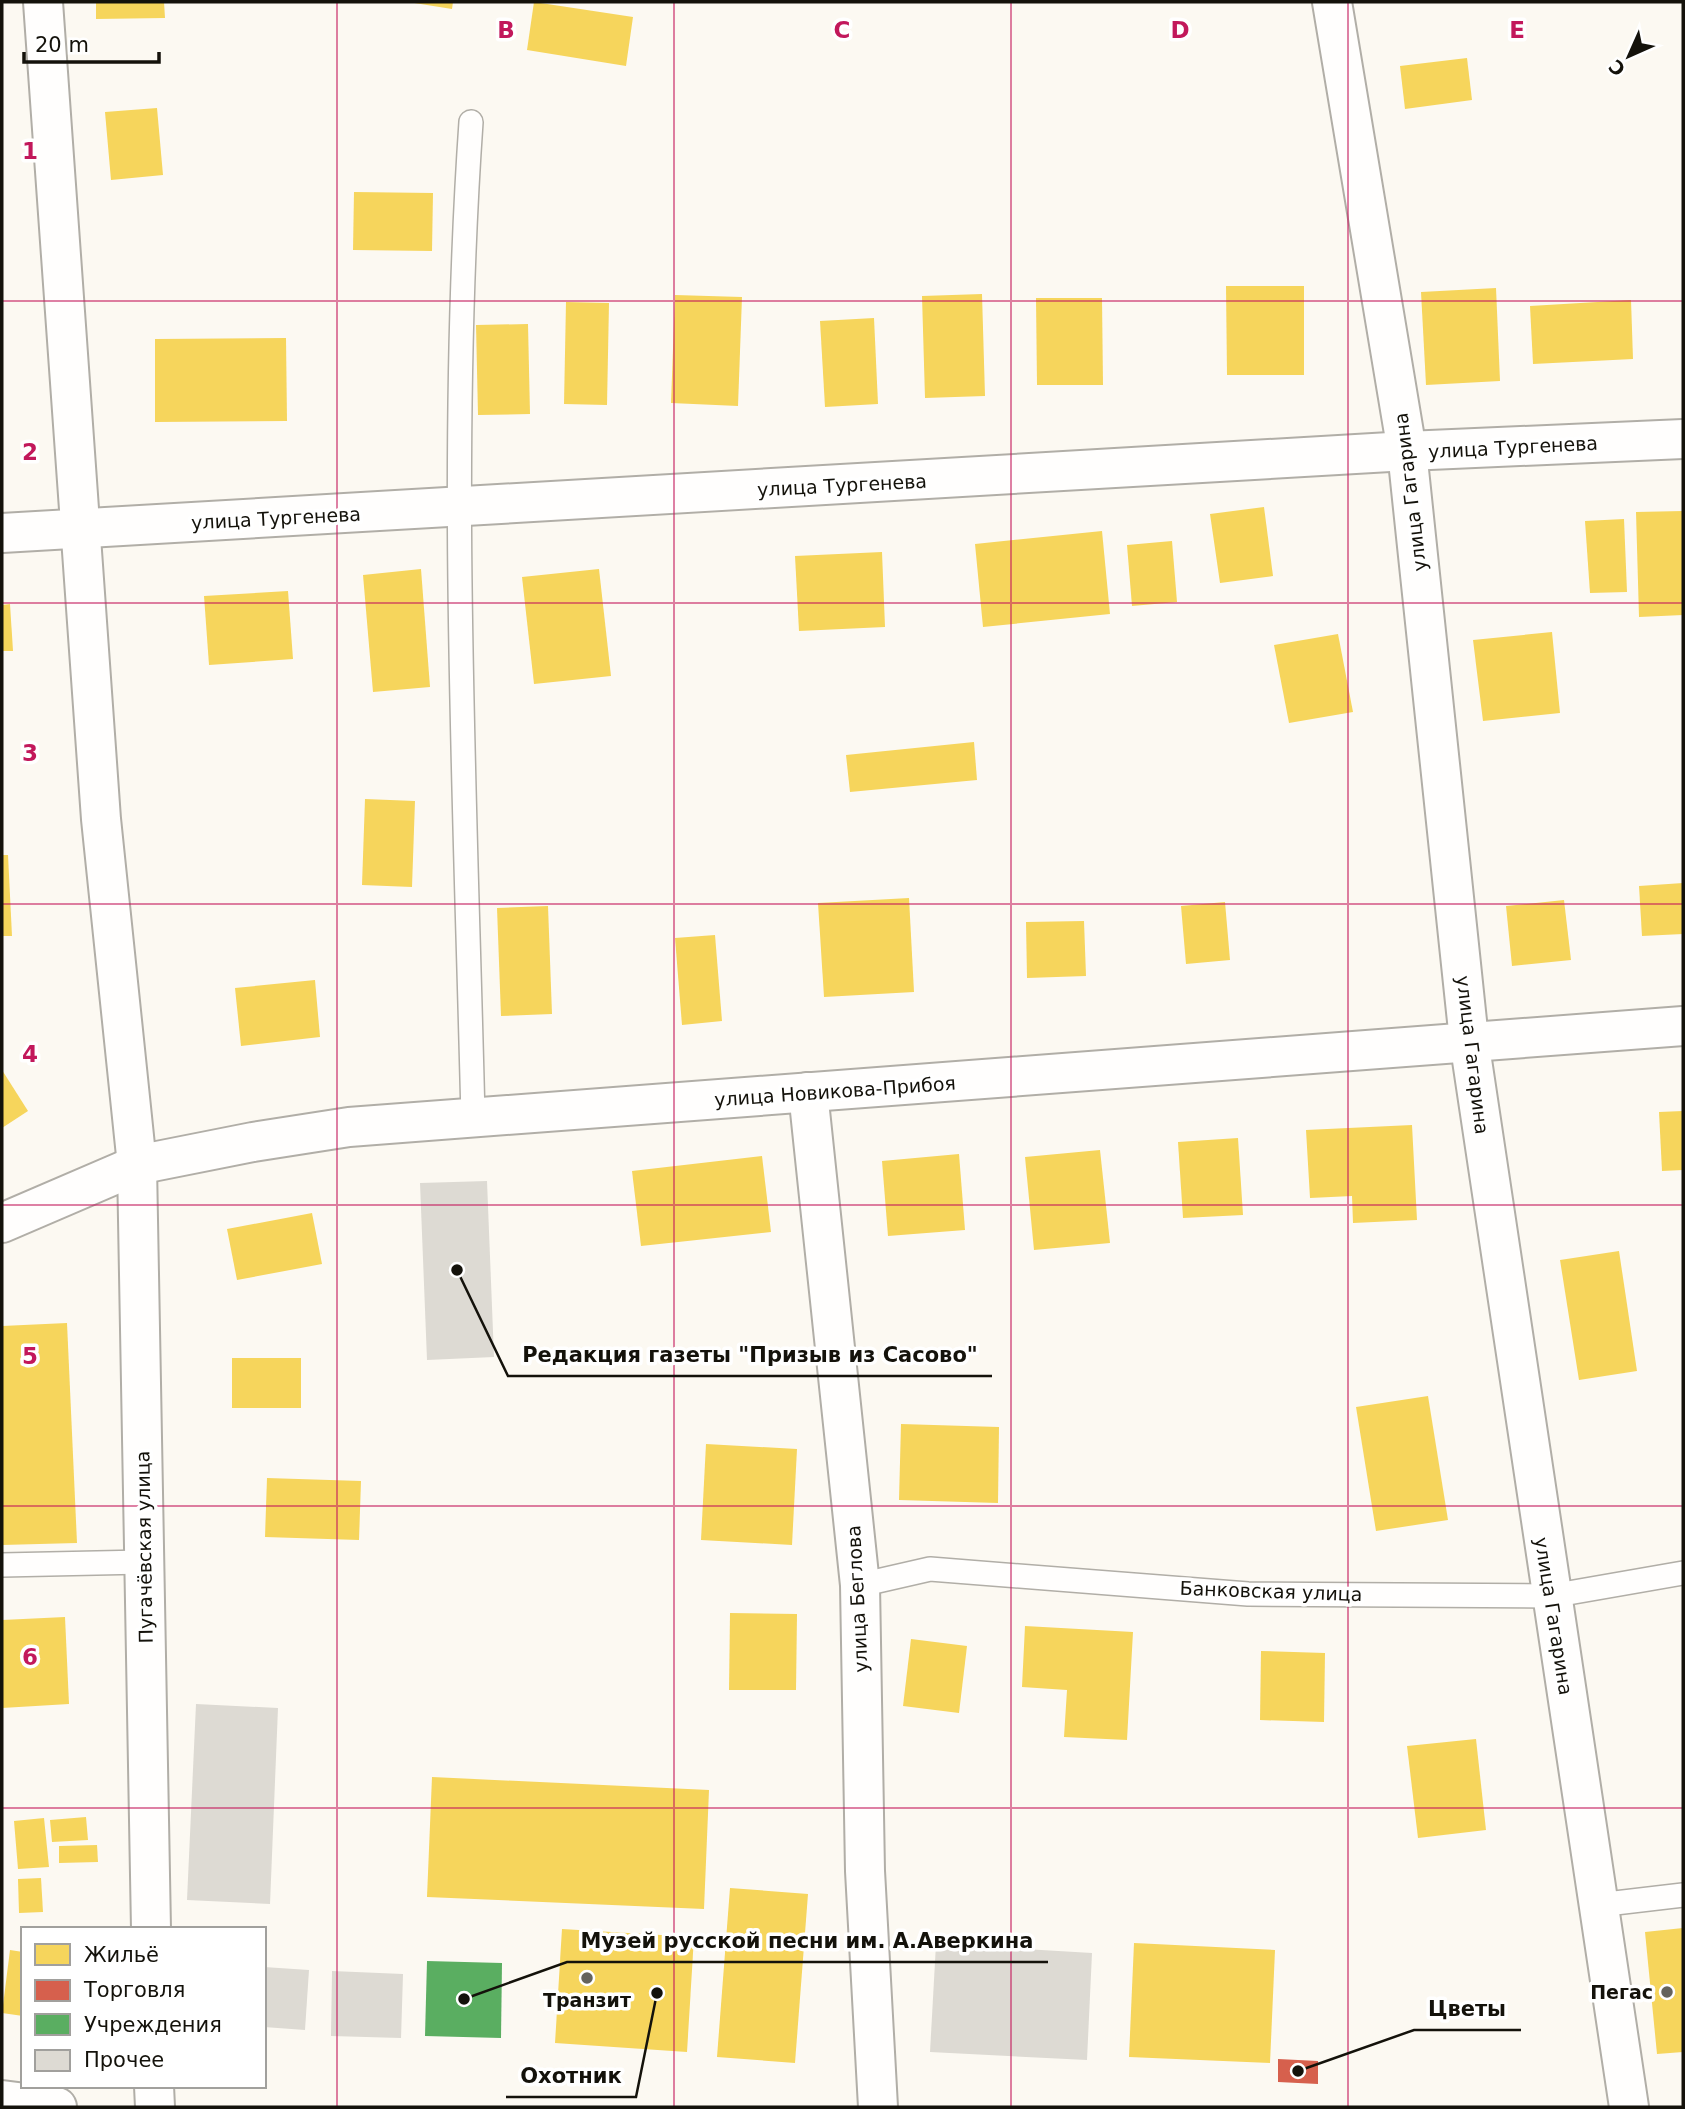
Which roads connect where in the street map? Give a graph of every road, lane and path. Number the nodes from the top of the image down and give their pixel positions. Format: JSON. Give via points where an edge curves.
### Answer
{"nodes":[{"id":1,"x":43,"y":2,"type":"edge"},
{"id":2,"x":1332,"y":2,"type":"edge"},
{"id":3,"x":471,"y":122,"type":"dead end"},
{"id":4,"x":1683,"y":439,"type":"edge"},
{"id":5,"x":1407,"y":452,"type":"junction"},
{"id":6,"x":458,"y":508,"type":"junction"},
{"id":7,"x":78,"y":530,"type":"junction"},
{"id":8,"x":2,"y":533,"type":"edge"},
{"id":9,"x":1683,"y":1026,"type":"edge"},
{"id":10,"x":1469,"y":1040,"type":"junction"},
{"id":11,"x":808,"y":1092,"type":"junction"},
{"id":12,"x":473,"y":1118,"type":"junction"},
{"id":13,"x":137,"y":1166,"type":"junction"},
{"id":14,"x":2,"y":1223,"type":"edge"},
{"id":15,"x":144,"y":1562,"type":"junction"},
{"id":16,"x":2,"y":1565,"type":"edge"},
{"id":17,"x":1683,"y":1573,"type":"edge"},
{"id":18,"x":860,"y":1585,"type":"junction"},
{"id":19,"x":1551,"y":1596,"type":"junction"},
{"id":20,"x":1683,"y":1895,"type":"edge"},
{"id":21,"x":1598,"y":1905,"type":"junction"},
{"id":22,"x":151,"y":1927,"type":"edge"},
{"id":23,"x":154,"y":2088,"type":"edge"},
{"id":24,"x":2,"y":2100,"type":"edge"},
{"id":25,"x":57,"y":2107,"type":"edge"},
{"id":26,"x":155,"y":2107,"type":"edge"},
{"id":27,"x":878,"y":2107,"type":"edge"},
{"id":28,"x":1629,"y":2107,"type":"edge"}],
"edges":[{"from":1,"to":7,"type":"street","name":"Пугачёвская улица"},
{"from":2,"to":5,"type":"street","name":"улица Гагарина"},
{"from":3,"to":6,"type":"lane","via":[[461,263]]},
{"from":4,"to":5,"type":"street","name":"улица Тургенева"},
{"from":5,"to":6,"type":"street","name":"улица Тургенева"},
{"from":5,"to":10,"type":"street","name":"улица Гагарина"},
{"from":6,"to":7,"type":"street","name":"улица Тургенева"},
{"from":6,"to":12,"type":"lane"},
{"from":7,"to":8,"type":"street","name":"улица Тургенева"},
{"from":7,"to":13,"type":"street","name":"Пугачёвская улица","via":[[101,819]]},
{"from":9,"to":10,"type":"street","name":"улица Новикова-Прибоя"},
{"from":10,"to":11,"type":"street","name":"улица Новикова-Прибоя"},
{"from":10,"to":19,"type":"street","name":"улица Гагарина"},
{"from":11,"to":12,"type":"street","name":"улица Новикова-Прибоя"},
{"from":11,"to":18,"type":"street","name":"улица Беглова"},
{"from":12,"to":13,"type":"street","name":"улица Новикова-Прибоя","via":[[349,1126]]},
{"from":13,"to":14,"type":"street","name":"улица Новикова-Прибоя"},
{"from":13,"to":15,"type":"street","name":"Пугачёвская улица"},
{"from":15,"to":16,"type":"lane"},
{"from":15,"to":22,"type":"street","name":"Пугачёвская улица"},
{"from":17,"to":19,"type":"lane","name":"Банковская улица"},
{"from":18,"to":19,"type":"lane","name":"Банковская улица","via":[[930,1569],[1248,1594]]},
{"from":18,"to":27,"type":"street","name":"улица Беглова","via":[[865,1871]]},
{"from":19,"to":21,"type":"street","name":"улица Гагарина"},
{"from":20,"to":21,"type":"lane"},
{"from":21,"to":28,"type":"street","name":"улица Гагарина"},
{"from":23,"to":26,"type":"street"},
{"from":24,"to":25,"type":"street"}]}
